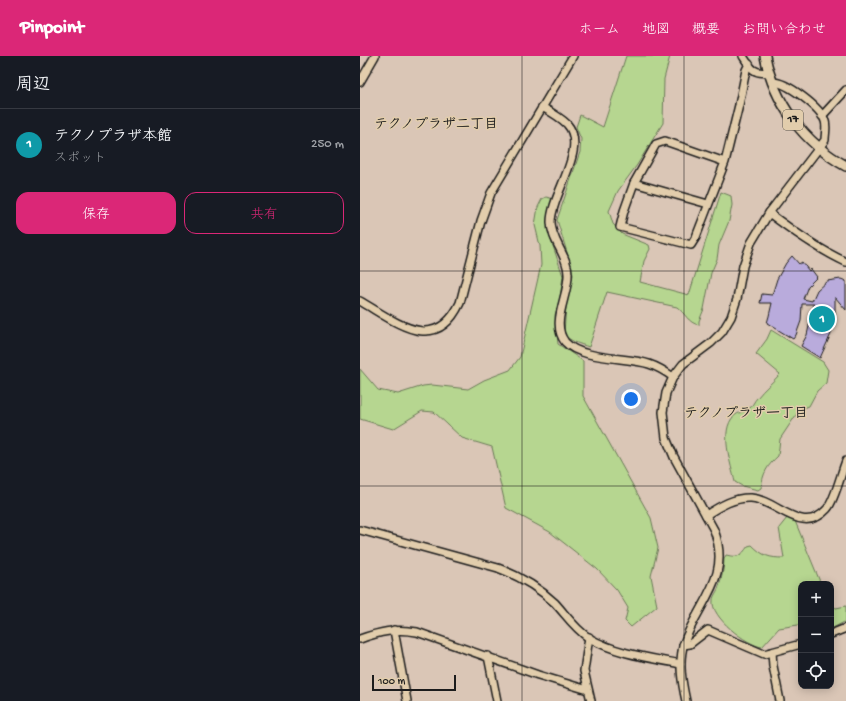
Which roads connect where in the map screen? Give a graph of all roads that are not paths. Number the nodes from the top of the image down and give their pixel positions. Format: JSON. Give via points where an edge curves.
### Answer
{"nodes":[{"id":1,"x":375,"y":56,"type":"edge"},
{"id":2,"x":573,"y":56,"type":"edge"},
{"id":3,"x":743,"y":56,"type":"edge"},
{"id":4,"x":765,"y":56,"type":"edge"},
{"id":5,"x":749,"y":64,"type":"junction"},
{"id":6,"x":768,"y":72,"type":"junction"},
{"id":7,"x":360,"y":82,"type":"edge"},
{"id":8,"x":772,"y":82,"type":"junction"},
{"id":9,"x":846,"y":90,"type":"edge"},
{"id":10,"x":542,"y":107,"type":"junction"},
{"id":11,"x":822,"y":116,"type":"junction"},
{"id":12,"x":818,"y":148,"type":"junction"},
{"id":13,"x":725,"y":162,"type":"junction"},
{"id":14,"x":846,"y":166,"type":"edge"},
{"id":15,"x":634,"y":183,"type":"junction"},
{"id":16,"x":708,"y":204,"type":"junction"},
{"id":17,"x":769,"y":214,"type":"junction"},
{"id":18,"x":846,"y":262,"type":"edge"},
{"id":19,"x":360,"y":301,"type":"edge"},
{"id":20,"x":674,"y":377,"type":"junction"},
{"id":21,"x":846,"y":461,"type":"edge"},
{"id":22,"x":706,"y":515,"type":"junction"},
{"id":23,"x":360,"y":530,"type":"edge"},
{"id":24,"x":846,"y":628,"type":"edge"},
{"id":25,"x":394,"y":630,"type":"junction"},
{"id":26,"x":834,"y":633,"type":"edge"},
{"id":27,"x":589,"y":637,"type":"junction"},
{"id":28,"x":360,"y":639,"type":"edge"},
{"id":29,"x":683,"y":644,"type":"junction"},
{"id":30,"x":798,"y":645,"type":"edge"},
{"id":31,"x":772,"y":652,"type":"junction"},
{"id":32,"x":488,"y":656,"type":"junction"},
{"id":33,"x":681,"y":664,"type":"junction"},
{"id":34,"x":588,"y":690,"type":"junction"},
{"id":35,"x":407,"y":701,"type":"edge"},
{"id":36,"x":497,"y":701,"type":"edge"},
{"id":37,"x":591,"y":701,"type":"edge"},
{"id":38,"x":686,"y":701,"type":"edge"},
{"id":39,"x":780,"y":701,"type":"edge"}],
"edges":[{"from":1,"to":7,"type":"street"},
{"from":2,"to":10,"type":"street"},
{"from":3,"to":5,"type":"street"},
{"from":4,"to":6,"type":"main road","number":"17"},
{"from":5,"to":6,"type":"street","via":[[761,73]]},
{"from":5,"to":13,"type":"street"},
{"from":6,"to":8,"type":"main road","number":"17"},
{"from":8,"to":11,"type":"street","via":[[784,84],[804,97]]},
{"from":8,"to":12,"type":"main road","number":"17","via":[[782,104]]},
{"from":9,"to":11,"type":"street"},
{"from":10,"to":19,"type":"street","via":[[491,193],[481,221],[460,303],[448,323],[438,329],[417,331],[407,328]]},
{"from":10,"to":20,"type":"street","via":[[568,125],[574,141],[573,154],[551,222],[568,273],[559,322],[561,334],[565,342],[574,349],[587,354],[648,364]]},
{"from":11,"to":12,"type":"street","via":[[825,120],[825,140]]},
{"from":12,"to":14,"type":"main road","number":"17"},
{"from":12,"to":17,"type":"street"},
{"from":13,"to":15,"type":"street","via":[[665,141],[656,144]]},
{"from":13,"to":16,"type":"street"},
{"from":15,"to":16,"type":"street"},
{"from":15,"to":16,"type":"street","via":[[620,227],[691,245]]},
{"from":17,"to":18,"type":"street","via":[[826,252]]},
{"from":17,"to":20,"type":"street","via":[[751,243],[743,266],[738,300],[732,317],[722,332],[683,364]]},
{"from":20,"to":22,"type":"street","via":[[666,393],[663,412],[666,438]]},
{"from":21,"to":22,"type":"street","via":[[834,496],[827,509],[817,517],[805,520],[793,517],[767,502],[752,498],[737,499],[721,505]]},
{"from":22,"to":29,"type":"street","via":[[718,540],[718,571]]},
{"from":23,"to":27,"type":"street","via":[[487,564],[514,574],[540,590],[572,624]]},
{"from":24,"to":26,"type":"street"},
{"from":25,"to":28,"type":"street"},
{"from":25,"to":32,"type":"street","via":[[417,632]]},
{"from":25,"to":35,"type":"street"},
{"from":27,"to":33,"type":"street","via":[[624,652]]},
{"from":27,"to":34,"type":"street","via":[[584,671]]},
{"from":29,"to":31,"type":"street","via":[[690,644],[708,630],[764,654]]},
{"from":29,"to":33,"type":"street"},
{"from":30,"to":31,"type":"street"},
{"from":31,"to":39,"type":"street"},
{"from":32,"to":34,"type":"street"},
{"from":32,"to":36,"type":"street"},
{"from":33,"to":38,"type":"street"},
{"from":34,"to":37,"type":"street"}]}
